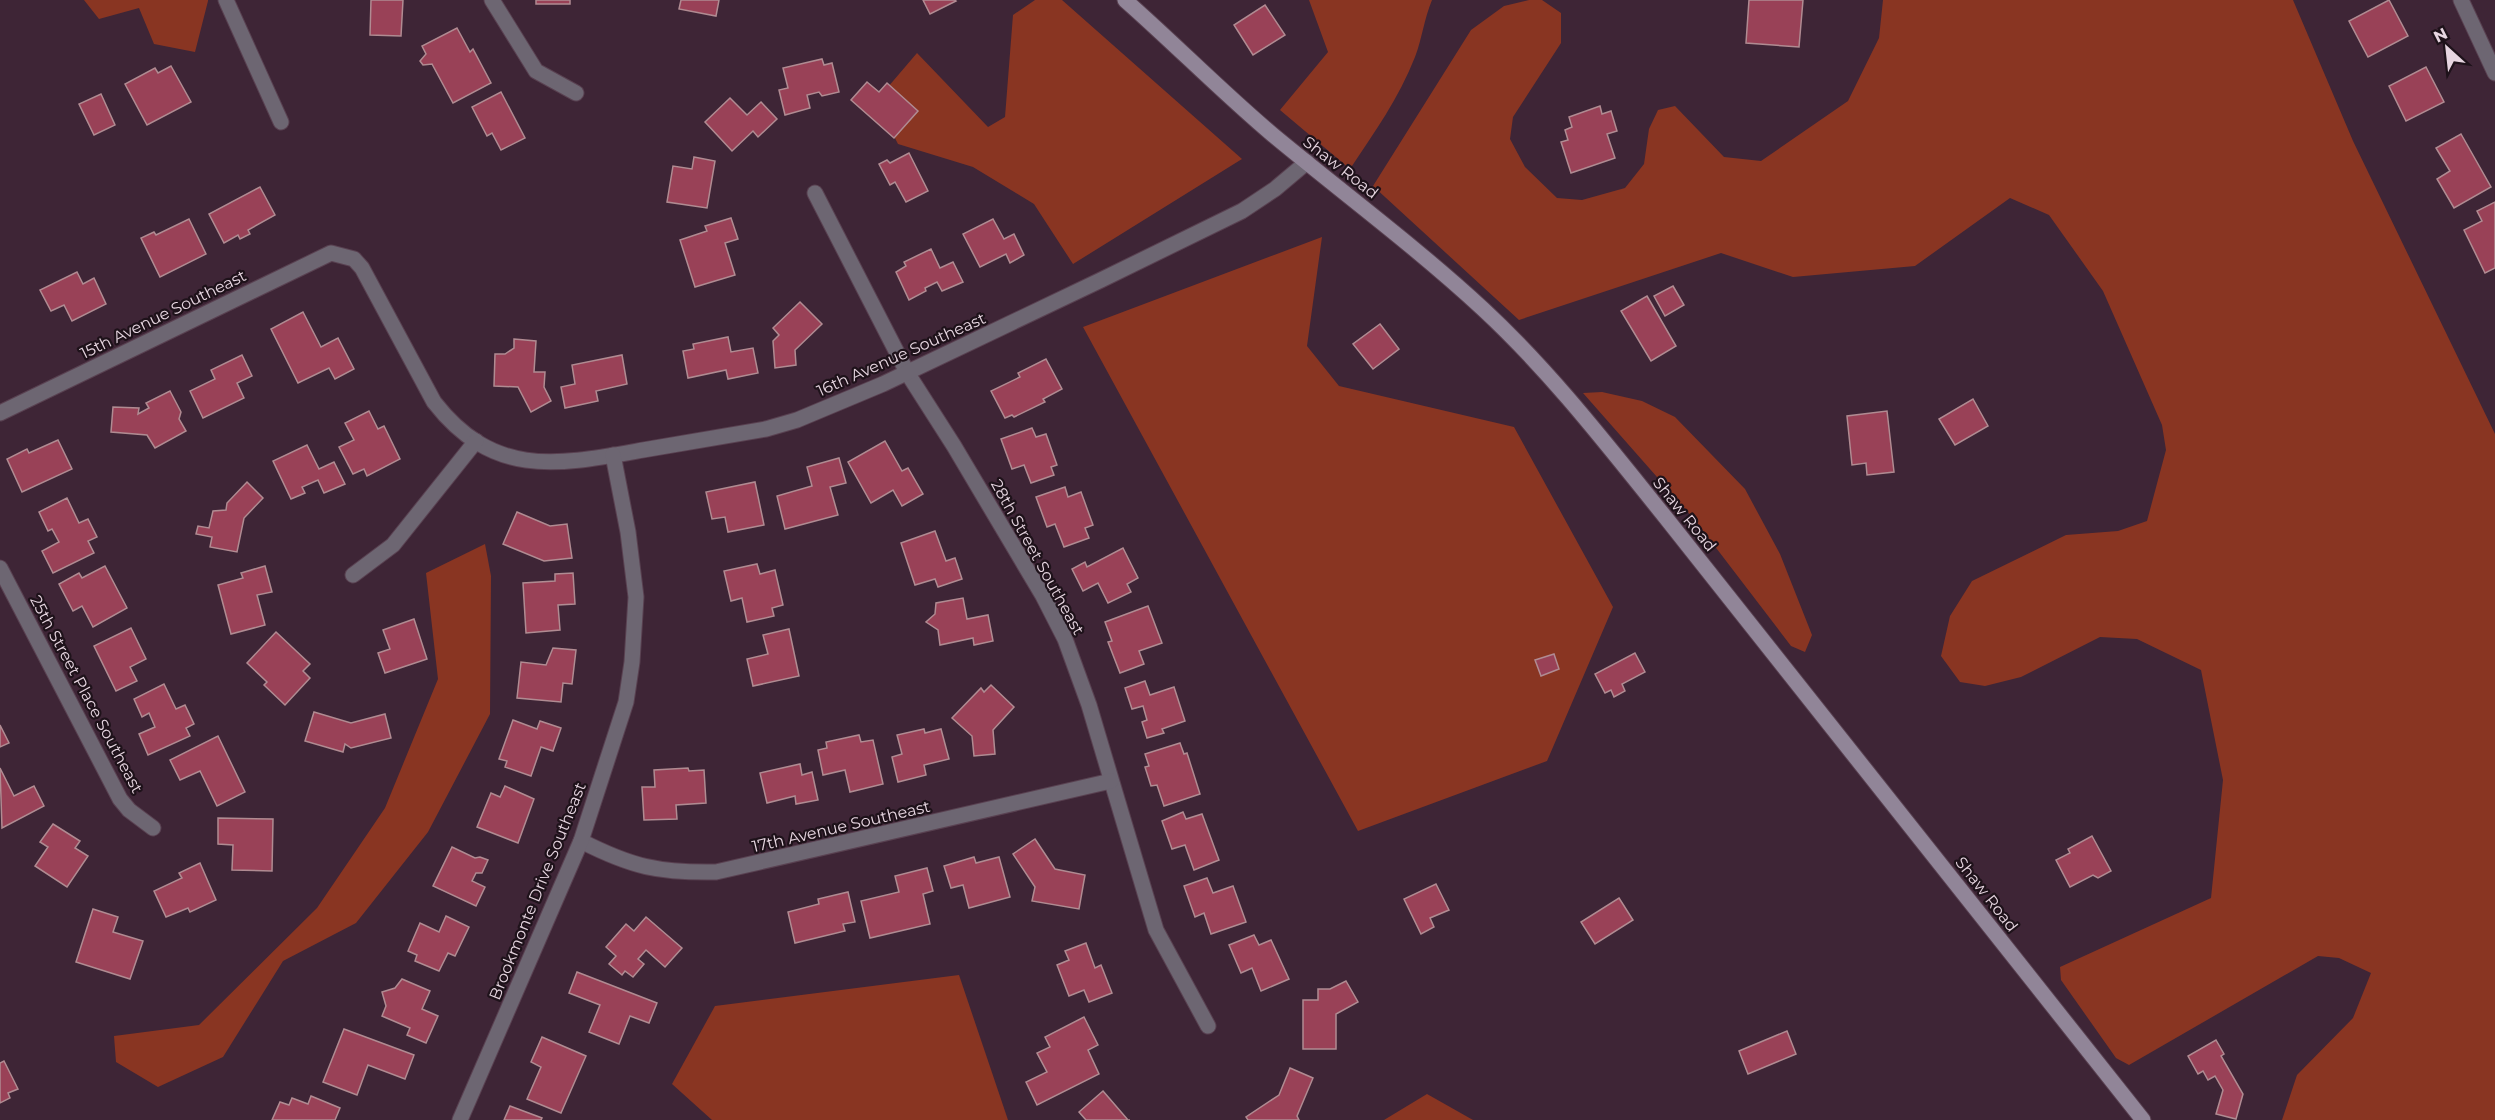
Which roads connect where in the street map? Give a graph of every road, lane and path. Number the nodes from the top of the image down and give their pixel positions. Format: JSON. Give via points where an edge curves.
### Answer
{"nodes":[{"id":1,"x":226,"y":0,"type":"edge"},
{"id":2,"x":492,"y":0,"type":"edge"},
{"id":3,"x":1125,"y":0,"type":"edge"},
{"id":4,"x":2461,"y":0,"type":"edge"},
{"id":5,"x":2495,"y":73,"type":"edge"},
{"id":6,"x":576,"y":93,"type":"dead end"},
{"id":7,"x":281,"y":122,"type":"dead end"},
{"id":8,"x":1307,"y":162,"type":"junction"},
{"id":9,"x":814,"y":193,"type":"dead end"},
{"id":10,"x":343,"y":255,"type":"joint"},
{"id":11,"x":908,"y":374,"type":"junction"},
{"id":12,"x":0,"y":413,"type":"edge"},
{"id":13,"x":476,"y":441,"type":"junction"},
{"id":14,"x":613,"y":455,"type":"junction"},
{"id":15,"x":0,"y":568,"type":"edge"},
{"id":16,"x":353,"y":575,"type":"dead end"},
{"id":17,"x":1111,"y":781,"type":"junction"},
{"id":18,"x":153,"y":828,"type":"dead end"},
{"id":19,"x":580,"y":841,"type":"junction"},
{"id":20,"x":1208,"y":1026,"type":"dead end"},
{"id":21,"x":460,"y":1120,"type":"edge"},
{"id":22,"x":2143,"y":1120,"type":"edge"}],
"edges":[{"from":1,"to":7,"type":"street"},
{"from":2,"to":6,"type":"street","via":[[536,71]]},
{"from":3,"to":8,"type":"main road","name":"Shaw Road"},
{"from":4,"to":5,"type":"street"},
{"from":8,"to":11,"type":"street","name":"16th Avenue Southeast","via":[[1242,211]]},
{"from":8,"to":22,"type":"main road","name":"Shaw Road","via":[[1483,309],[1590,424]]},
{"from":9,"to":11,"type":"street","name":"28th Street Southeast"},
{"from":10,"to":12,"type":"street","name":"15th Avenue Southeast","via":[[330,253],[317,258]]},
{"from":10,"to":13,"type":"street","name":"16th Avenue Southeast","via":[[362,268],[434,402]]},
{"from":11,"to":14,"type":"street","name":"16th Avenue Southeast","via":[[766,429]]},
{"from":11,"to":17,"type":"street","name":"28th Street Southeast","via":[[1065,639]]},
{"from":13,"to":14,"type":"street","name":"16th Avenue Southeast","via":[[489,450],[543,463]]},
{"from":13,"to":16,"type":"street","via":[[393,545]]},
{"from":14,"to":19,"type":"street","name":"Brookmonte Drive Southeast","via":[[636,597],[632,662],[626,702]]},
{"from":15,"to":18,"type":"street","name":"25th Street Place Southeast","via":[[120,799]]},
{"from":17,"to":19,"type":"street","name":"17th Avenue Southeast","via":[[716,872],[678,873],[643,867]]},
{"from":17,"to":20,"type":"street","name":"28th Street Southeast","via":[[1156,930]]},
{"from":19,"to":21,"type":"street","name":"Brookmonte Drive Southeast"}]}
